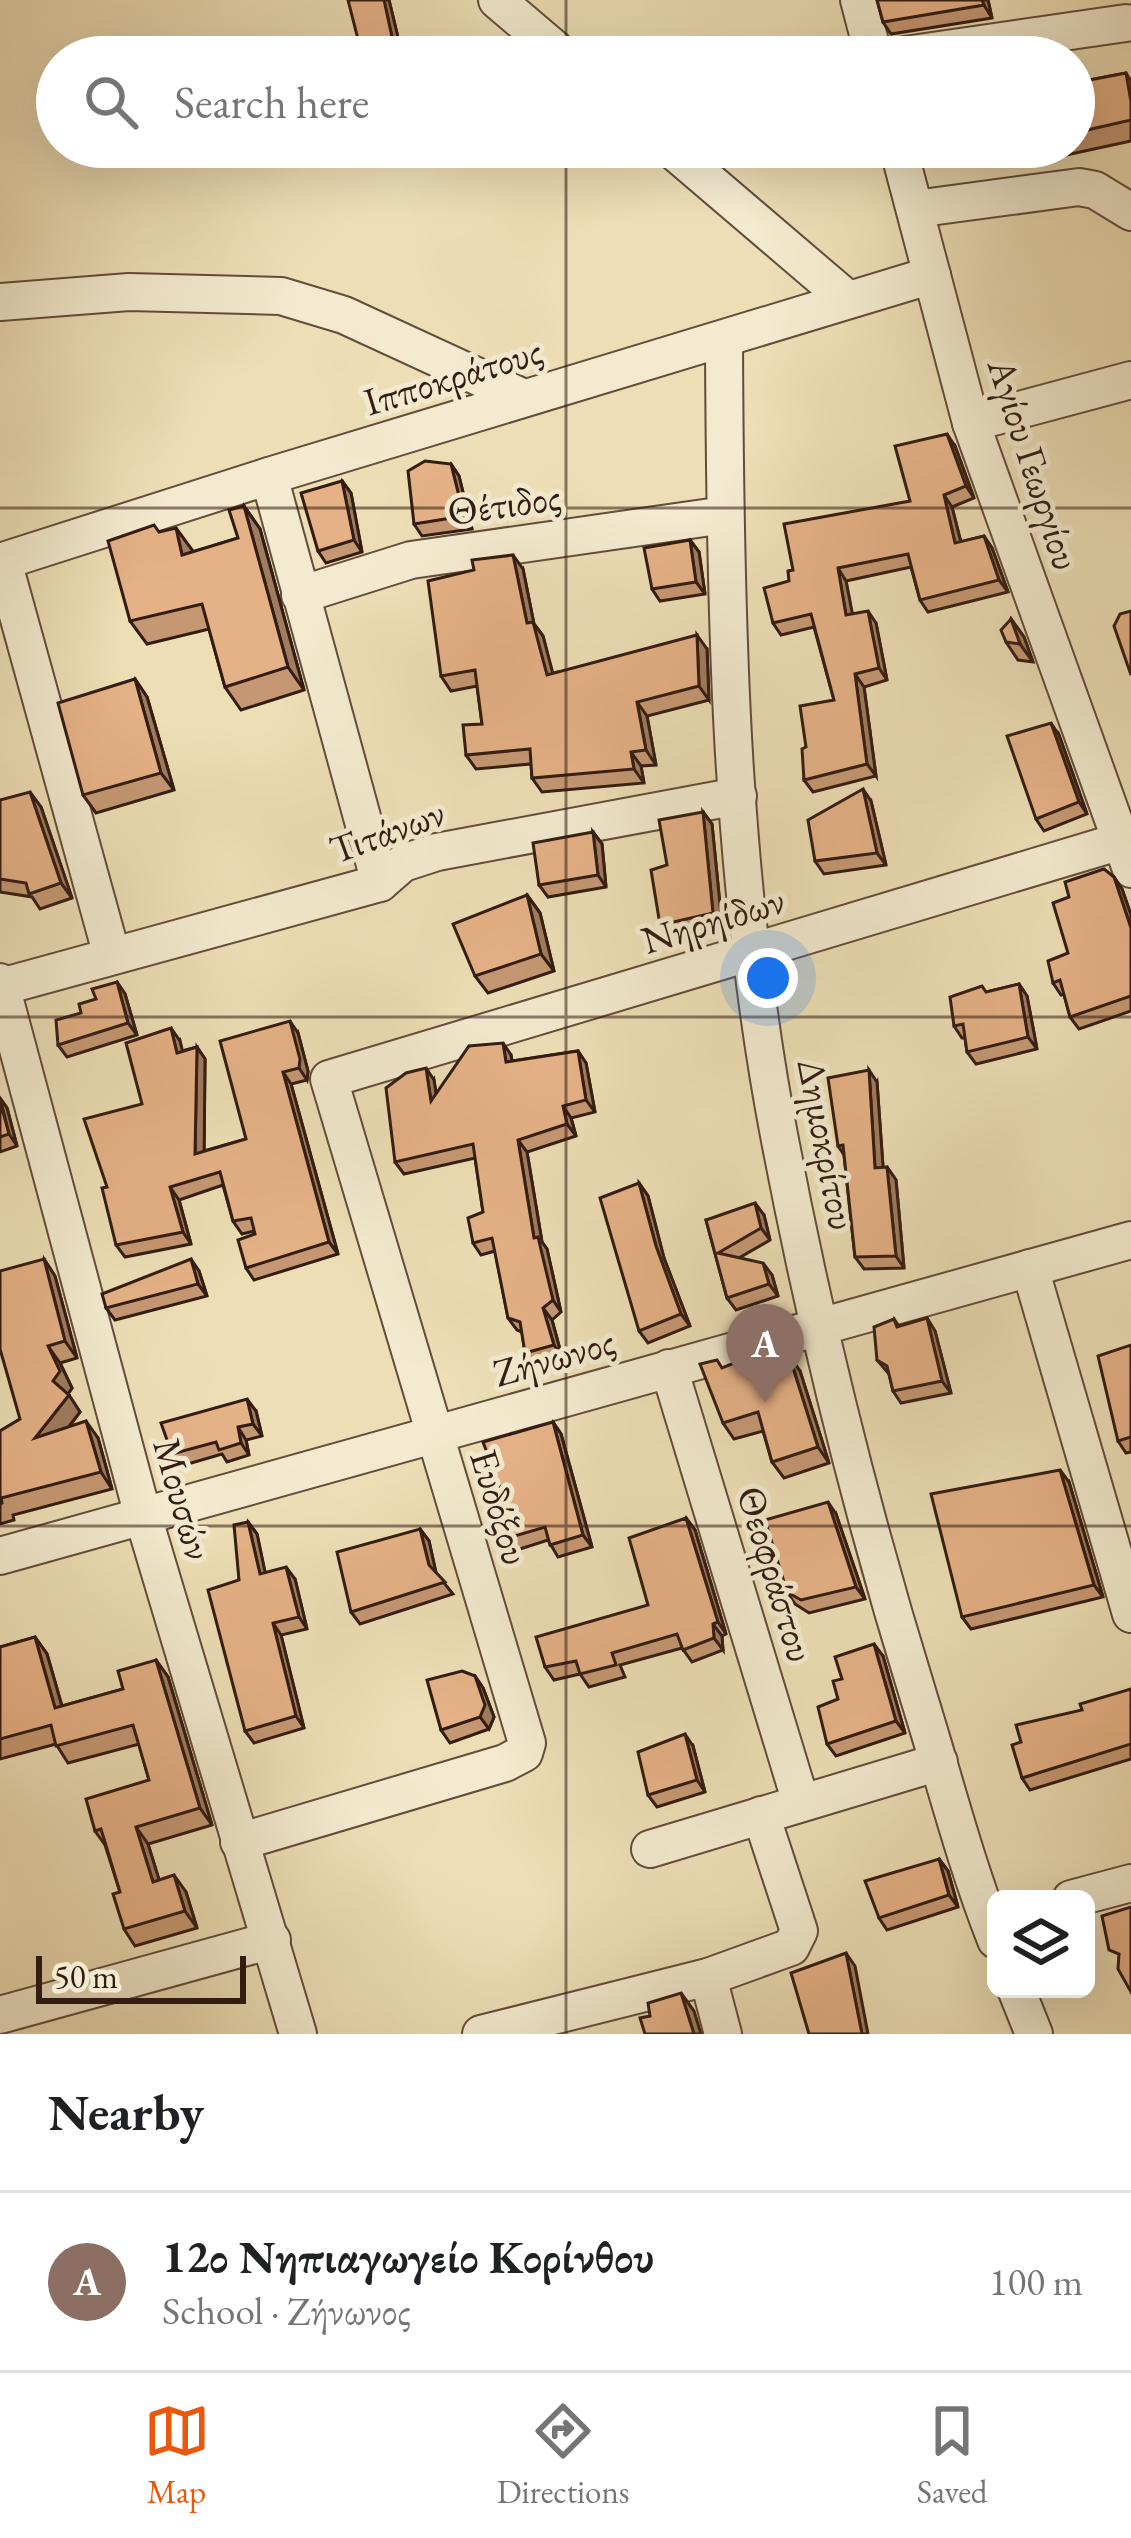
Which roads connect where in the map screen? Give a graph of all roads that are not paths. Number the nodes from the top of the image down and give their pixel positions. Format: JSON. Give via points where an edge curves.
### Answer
{"nodes":[{"id":1,"x":497,"y":0,"type":"edge"},
{"id":2,"x":859,"y":0,"type":"edge"},
{"id":3,"x":1126,"y":22,"type":"dead end"},
{"id":4,"x":539,"y":36,"type":"edge"},
{"id":5,"x":868,"y":36,"type":"edge"},
{"id":6,"x":1032,"y":36,"type":"edge"},
{"id":7,"x":694,"y":168,"type":"edge"},
{"id":8,"x":904,"y":168,"type":"edge"},
{"id":9,"x":915,"y":209,"type":"junction"},
{"id":10,"x":1131,"y":212,"type":"edge"},
{"id":11,"x":932,"y":275,"type":"junction"},
{"id":12,"x":847,"y":299,"type":"junction"},
{"id":13,"x":0,"y":302,"type":"edge"},
{"id":14,"x":724,"y":340,"type":"junction"},
{"id":15,"x":1131,"y":380,"type":"edge"},
{"id":16,"x":524,"y":398,"type":"junction"},
{"id":17,"x":971,"y":423,"type":"junction"},
{"id":18,"x":269,"y":476,"type":"junction"},
{"id":19,"x":725,"y":515,"type":"junction"},
{"id":20,"x":2,"y":561,"type":"edge"},
{"id":21,"x":300,"y":596,"type":"junction"},
{"id":22,"x":737,"y":796,"type":"junction"},
{"id":23,"x":1126,"y":855,"type":"edge"},
{"id":24,"x":380,"y":883,"type":"junction"},
{"id":25,"x":753,"y":952,"type":"junction"},
{"id":26,"x":112,"y":956,"type":"junction"},
{"id":27,"x":1,"y":985,"type":"edge"},
{"id":28,"x":329,"y":1079,"type":"joint"},
{"id":29,"x":1131,"y":1240,"type":"edge"},
{"id":30,"x":1030,"y":1268,"type":"junction"},
{"id":31,"x":821,"y":1326,"type":"junction"},
{"id":32,"x":669,"y":1368,"type":"junction"},
{"id":33,"x":434,"y":1435,"type":"junction"},
{"id":34,"x":143,"y":1516,"type":"junction"},
{"id":35,"x":0,"y":1556,"type":"edge"},
{"id":36,"x":1131,"y":1614,"type":"edge"},
{"id":37,"x":939,"y":1762,"type":"junction"},
{"id":38,"x":801,"y":1803,"type":"junction"},
{"id":39,"x":761,"y":1815,"type":"junction"},
{"id":40,"x":239,"y":1842,"type":"junction"},
{"id":41,"x":650,"y":1849,"type":"dead end"},
{"id":42,"x":1131,"y":1883,"type":"edge"},
{"id":43,"x":1095,"y":1893,"type":"edge"},
{"id":44,"x":987,"y":1906,"type":"edge"},
{"id":45,"x":272,"y":1940,"type":"junction"},
{"id":46,"x":708,"y":1977,"type":"junction"},
{"id":47,"x":1020,"y":1998,"type":"edge"},
{"id":48,"x":0,"y":2015,"type":"edge"},
{"id":49,"x":298,"y":2034,"type":"edge"},
{"id":50,"x":481,"y":2034,"type":"edge"},
{"id":51,"x":724,"y":2034,"type":"edge"},
{"id":52,"x":1034,"y":2034,"type":"edge"}],
"edges":[{"from":1,"to":4,"type":"street"},
{"from":2,"to":5,"type":"street"},
{"from":3,"to":6,"type":"street"},
{"from":7,"to":12,"type":"street"},
{"from":8,"to":9,"type":"street","name":"Αγίου Γεωργίου"},
{"from":9,"to":10,"type":"street","via":[[1079,187]]},
{"from":9,"to":11,"type":"street","name":"Αγίου Γεωργίου"},
{"from":11,"to":12,"type":"street","name":"Ιπποκράτους"},
{"from":11,"to":17,"type":"street","name":"Αγίου Γεωργίου"},
{"from":12,"to":14,"type":"street","name":"Ιπποκράτους"},
{"from":13,"to":16,"type":"street","via":[[129,292],[281,296],[344,315]]},
{"from":14,"to":16,"type":"street","name":"Ιπποκράτους"},
{"from":14,"to":19,"type":"street","name":"Δημοκρίτου"},
{"from":15,"to":17,"type":"street"},
{"from":16,"to":18,"type":"street","name":"Ιπποκράτους"},
{"from":17,"to":23,"type":"street","name":"Αγίου Γεωργίου"},
{"from":18,"to":20,"type":"street","name":"Ιπποκράτους"},
{"from":18,"to":21,"type":"street"},
{"from":19,"to":21,"type":"street","name":"Θέτιδος","via":[[411,560]]},
{"from":19,"to":22,"type":"street","name":"Δημοκρίτου"},
{"from":20,"to":26,"type":"street"},
{"from":21,"to":24,"type":"street"},
{"from":22,"to":24,"type":"street","name":"Τιτάνων","via":[[437,851],[403,863]]},
{"from":22,"to":25,"type":"street","name":"Δημοκρίτου"},
{"from":23,"to":25,"type":"street","name":"Νηρηίδων"},
{"from":24,"to":26,"type":"street","name":"Τιτάνων"},
{"from":25,"to":28,"type":"street","name":"Νηρηίδων"},
{"from":25,"to":31,"type":"street","name":"Δημοκρίτου","via":[[778,1132]]},
{"from":26,"to":27,"type":"street","name":"Τιτάνων"},
{"from":27,"to":34,"type":"street","name":"Μουσών"},
{"from":28,"to":33,"type":"street","name":"Ευδόξου"},
{"from":29,"to":30,"type":"street","name":"Ζήνωνος"},
{"from":30,"to":31,"type":"street","name":"Ζήνωνος"},
{"from":30,"to":36,"type":"street"},
{"from":31,"to":32,"type":"street","name":"Ζήνωνος"},
{"from":31,"to":37,"type":"street","name":"Δημοκρίτου","via":[[876,1558]]},
{"from":32,"to":33,"type":"street","name":"Ζήνωνος"},
{"from":32,"to":38,"type":"street","name":"Θεοφράστου"},
{"from":33,"to":34,"type":"street","name":"Ζήνωνος"},
{"from":33,"to":40,"type":"street","name":"Ευδόξου","via":[[526,1731],[524,1753]]},
{"from":34,"to":35,"type":"street","name":"Ζήνωνος"},
{"from":34,"to":40,"type":"street","name":"Μουσών"},
{"from":37,"to":38,"type":"street"},
{"from":37,"to":44,"type":"street","name":"Δημοκρίτου"},
{"from":38,"to":39,"type":"street"},
{"from":39,"to":41,"type":"street"},
{"from":39,"to":46,"type":"street","via":[[796,1940]]},
{"from":40,"to":45,"type":"street","name":"Μουσών"},
{"from":42,"to":43,"type":"street"},
{"from":45,"to":48,"type":"street"},
{"from":45,"to":49,"type":"street","name":"Μουσών"},
{"from":46,"to":50,"type":"street"},
{"from":46,"to":51,"type":"street"},
{"from":47,"to":52,"type":"street"}]}
